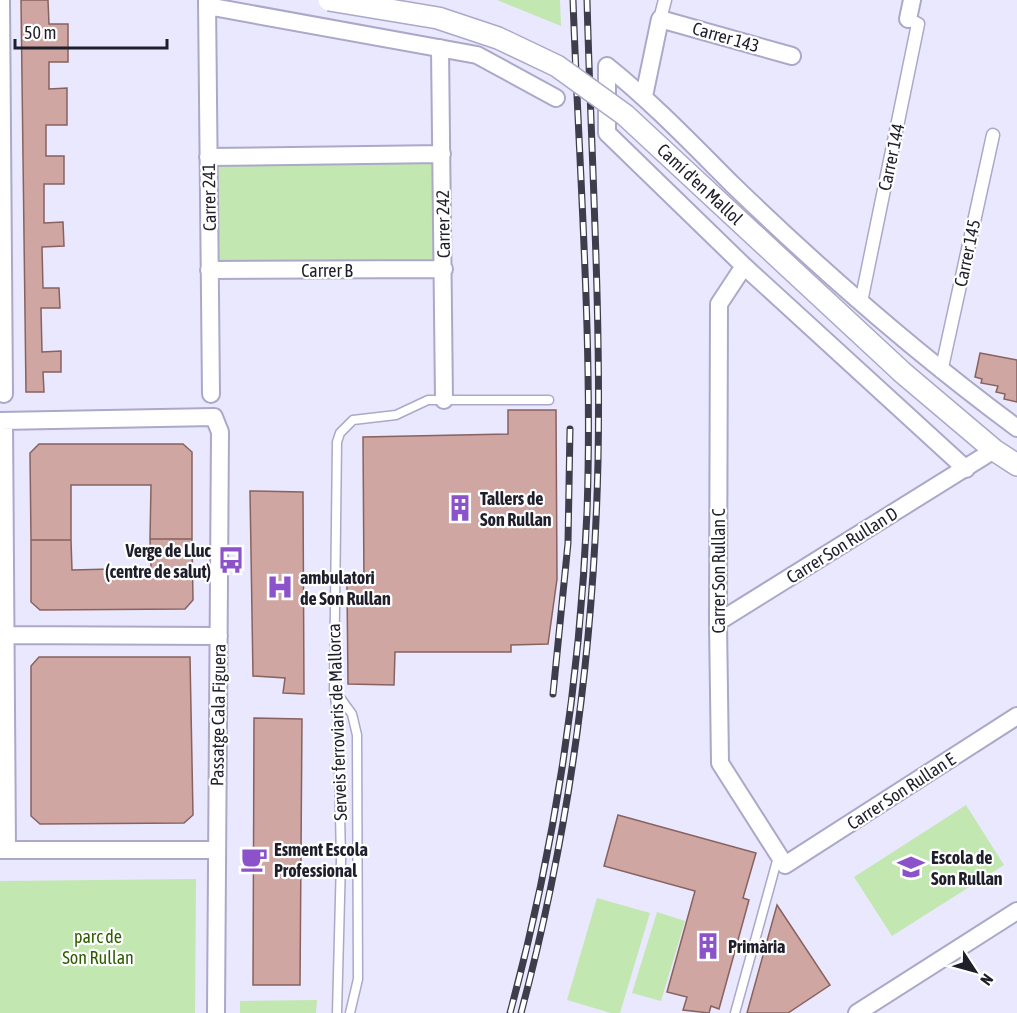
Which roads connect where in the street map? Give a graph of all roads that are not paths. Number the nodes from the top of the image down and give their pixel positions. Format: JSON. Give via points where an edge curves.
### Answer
{"nodes":[{"id":1,"x":1,"y":0,"type":"edge"},
{"id":2,"x":329,"y":0,"type":"edge"},
{"id":3,"x":665,"y":0,"type":"edge"},
{"id":4,"x":912,"y":0,"type":"edge"},
{"id":5,"x":207,"y":3,"type":"edge"},
{"id":6,"x":660,"y":19,"type":"junction"},
{"id":7,"x":908,"y":19,"type":"joint"},
{"id":8,"x":440,"y":48,"type":"junction"},
{"id":9,"x":792,"y":56,"type":"dead end"},
{"id":10,"x":644,"y":96,"type":"junction"},
{"id":11,"x":556,"y":98,"type":"dead end"},
{"id":12,"x":993,"y":135,"type":"dead end"},
{"id":13,"x":442,"y":154,"type":"junction"},
{"id":14,"x":208,"y":156,"type":"junction"},
{"id":15,"x":1,"y":193,"type":"edge"},
{"id":16,"x":744,"y":266,"type":"junction"},
{"id":17,"x":444,"y":269,"type":"junction"},
{"id":18,"x":209,"y":270,"type":"junction"},
{"id":19,"x":861,"y":302,"type":"junction"},
{"id":20,"x":941,"y":372,"type":"junction"},
{"id":21,"x":4,"y":394,"type":"dead end"},
{"id":22,"x":211,"y":394,"type":"dead end"},
{"id":23,"x":444,"y":400,"type":"junction"},
{"id":24,"x":549,"y":400,"type":"dead end"},
{"id":25,"x":2,"y":421,"type":"edge"},
{"id":26,"x":1017,"y":428,"type":"edge"},
{"id":27,"x":994,"y":450,"type":"junction"},
{"id":28,"x":1017,"y":465,"type":"edge"},
{"id":29,"x":966,"y":469,"type":"junction"},
{"id":30,"x":718,"y":622,"type":"junction"},
{"id":31,"x":3,"y":635,"type":"edge"},
{"id":32,"x":219,"y":636,"type":"junction"},
{"id":33,"x":334,"y":689,"type":"junction"},
{"id":34,"x":1017,"y":716,"type":"edge"},
{"id":35,"x":4,"y":850,"type":"edge"},
{"id":36,"x":215,"y":850,"type":"junction"},
{"id":37,"x":782,"y":860,"type":"junction"},
{"id":38,"x":1017,"y":911,"type":"edge"},
{"id":39,"x":216,"y":1013,"type":"edge"},
{"id":40,"x":337,"y":1013,"type":"edge"},
{"id":41,"x":350,"y":1013,"type":"edge"},
{"id":42,"x":735,"y":1013,"type":"edge"},
{"id":43,"x":857,"y":1013,"type":"edge"}],
"edges":[{"from":1,"to":15,"type":"street"},
{"from":2,"to":27,"type":"street","name":"Camí d'en Mallol","bridge":true,"via":[[438,18],[498,38],[557,66],[625,115],[903,373]]},
{"from":3,"to":6,"type":"street"},
{"from":4,"to":7,"type":"street"},
{"from":5,"to":8,"type":"street"},
{"from":5,"to":14,"type":"street","name":"Carrer 241"},
{"from":6,"to":9,"type":"street","name":"Carrer 143"},
{"from":6,"to":10,"type":"street"},
{"from":7,"to":19,"type":"street","name":"Carrer 144","via":[[918,24]]},
{"from":8,"to":11,"type":"street","via":[[477,55]]},
{"from":8,"to":13,"type":"street","name":"Carrer 242"},
{"from":10,"to":16,"type":"street","via":[[608,66],[607,133]]},
{"from":10,"to":19,"type":"street","via":[[733,185]]},
{"from":12,"to":20,"type":"street","name":"Carrer 145"},
{"from":13,"to":14,"type":"street"},
{"from":13,"to":17,"type":"street","name":"Carrer 242"},
{"from":14,"to":18,"type":"street","name":"Carrer 241"},
{"from":15,"to":21,"type":"street"},
{"from":16,"to":29,"type":"street"},
{"from":16,"to":30,"type":"street","name":"Carrer Son Rullan C","via":[[719,304]]},
{"from":17,"to":18,"type":"street","name":"Carrer B"},
{"from":17,"to":23,"type":"street","name":"Carrer 242"},
{"from":18,"to":22,"type":"street","name":"Carrer 241"},
{"from":19,"to":20,"type":"street"},
{"from":20,"to":26,"type":"street"},
{"from":23,"to":24,"type":"lane","name":"Serveis ferroviaris de Mallorca"},
{"from":23,"to":33,"type":"lane","name":"Serveis ferroviaris de Mallorca","via":[[422,401],[391,416],[361,417],[340,433]]},
{"from":25,"to":31,"type":"street"},
{"from":25,"to":32,"type":"street","name":"Passatge Cala Figuera","via":[[214,417],[220,432]]},
{"from":27,"to":28,"type":"street","name":"Camí d'en Mallol"},
{"from":27,"to":29,"type":"street","name":"Carrer Son Rullan D"},
{"from":29,"to":30,"type":"street","name":"Carrer Son Rullan D"},
{"from":30,"to":37,"type":"street","name":"Carrer Son Rullan C","via":[[720,763]]},
{"from":31,"to":32,"type":"street"},
{"from":31,"to":35,"type":"street"},
{"from":32,"to":36,"type":"street","name":"Passatge Cala Figuera"},
{"from":33,"to":40,"type":"lane","name":"Serveis ferroviaris de Mallorca","via":[[341,860]]},
{"from":33,"to":41,"type":"lane","via":[[352,714],[357,735],[358,979]]},
{"from":34,"to":37,"type":"street","name":"Carrer Son Rullan E"},
{"from":35,"to":36,"type":"street"},
{"from":36,"to":39,"type":"street","name":"Passatge Cala Figuera"},
{"from":37,"to":42,"type":"lane"},
{"from":38,"to":43,"type":"street"}]}
